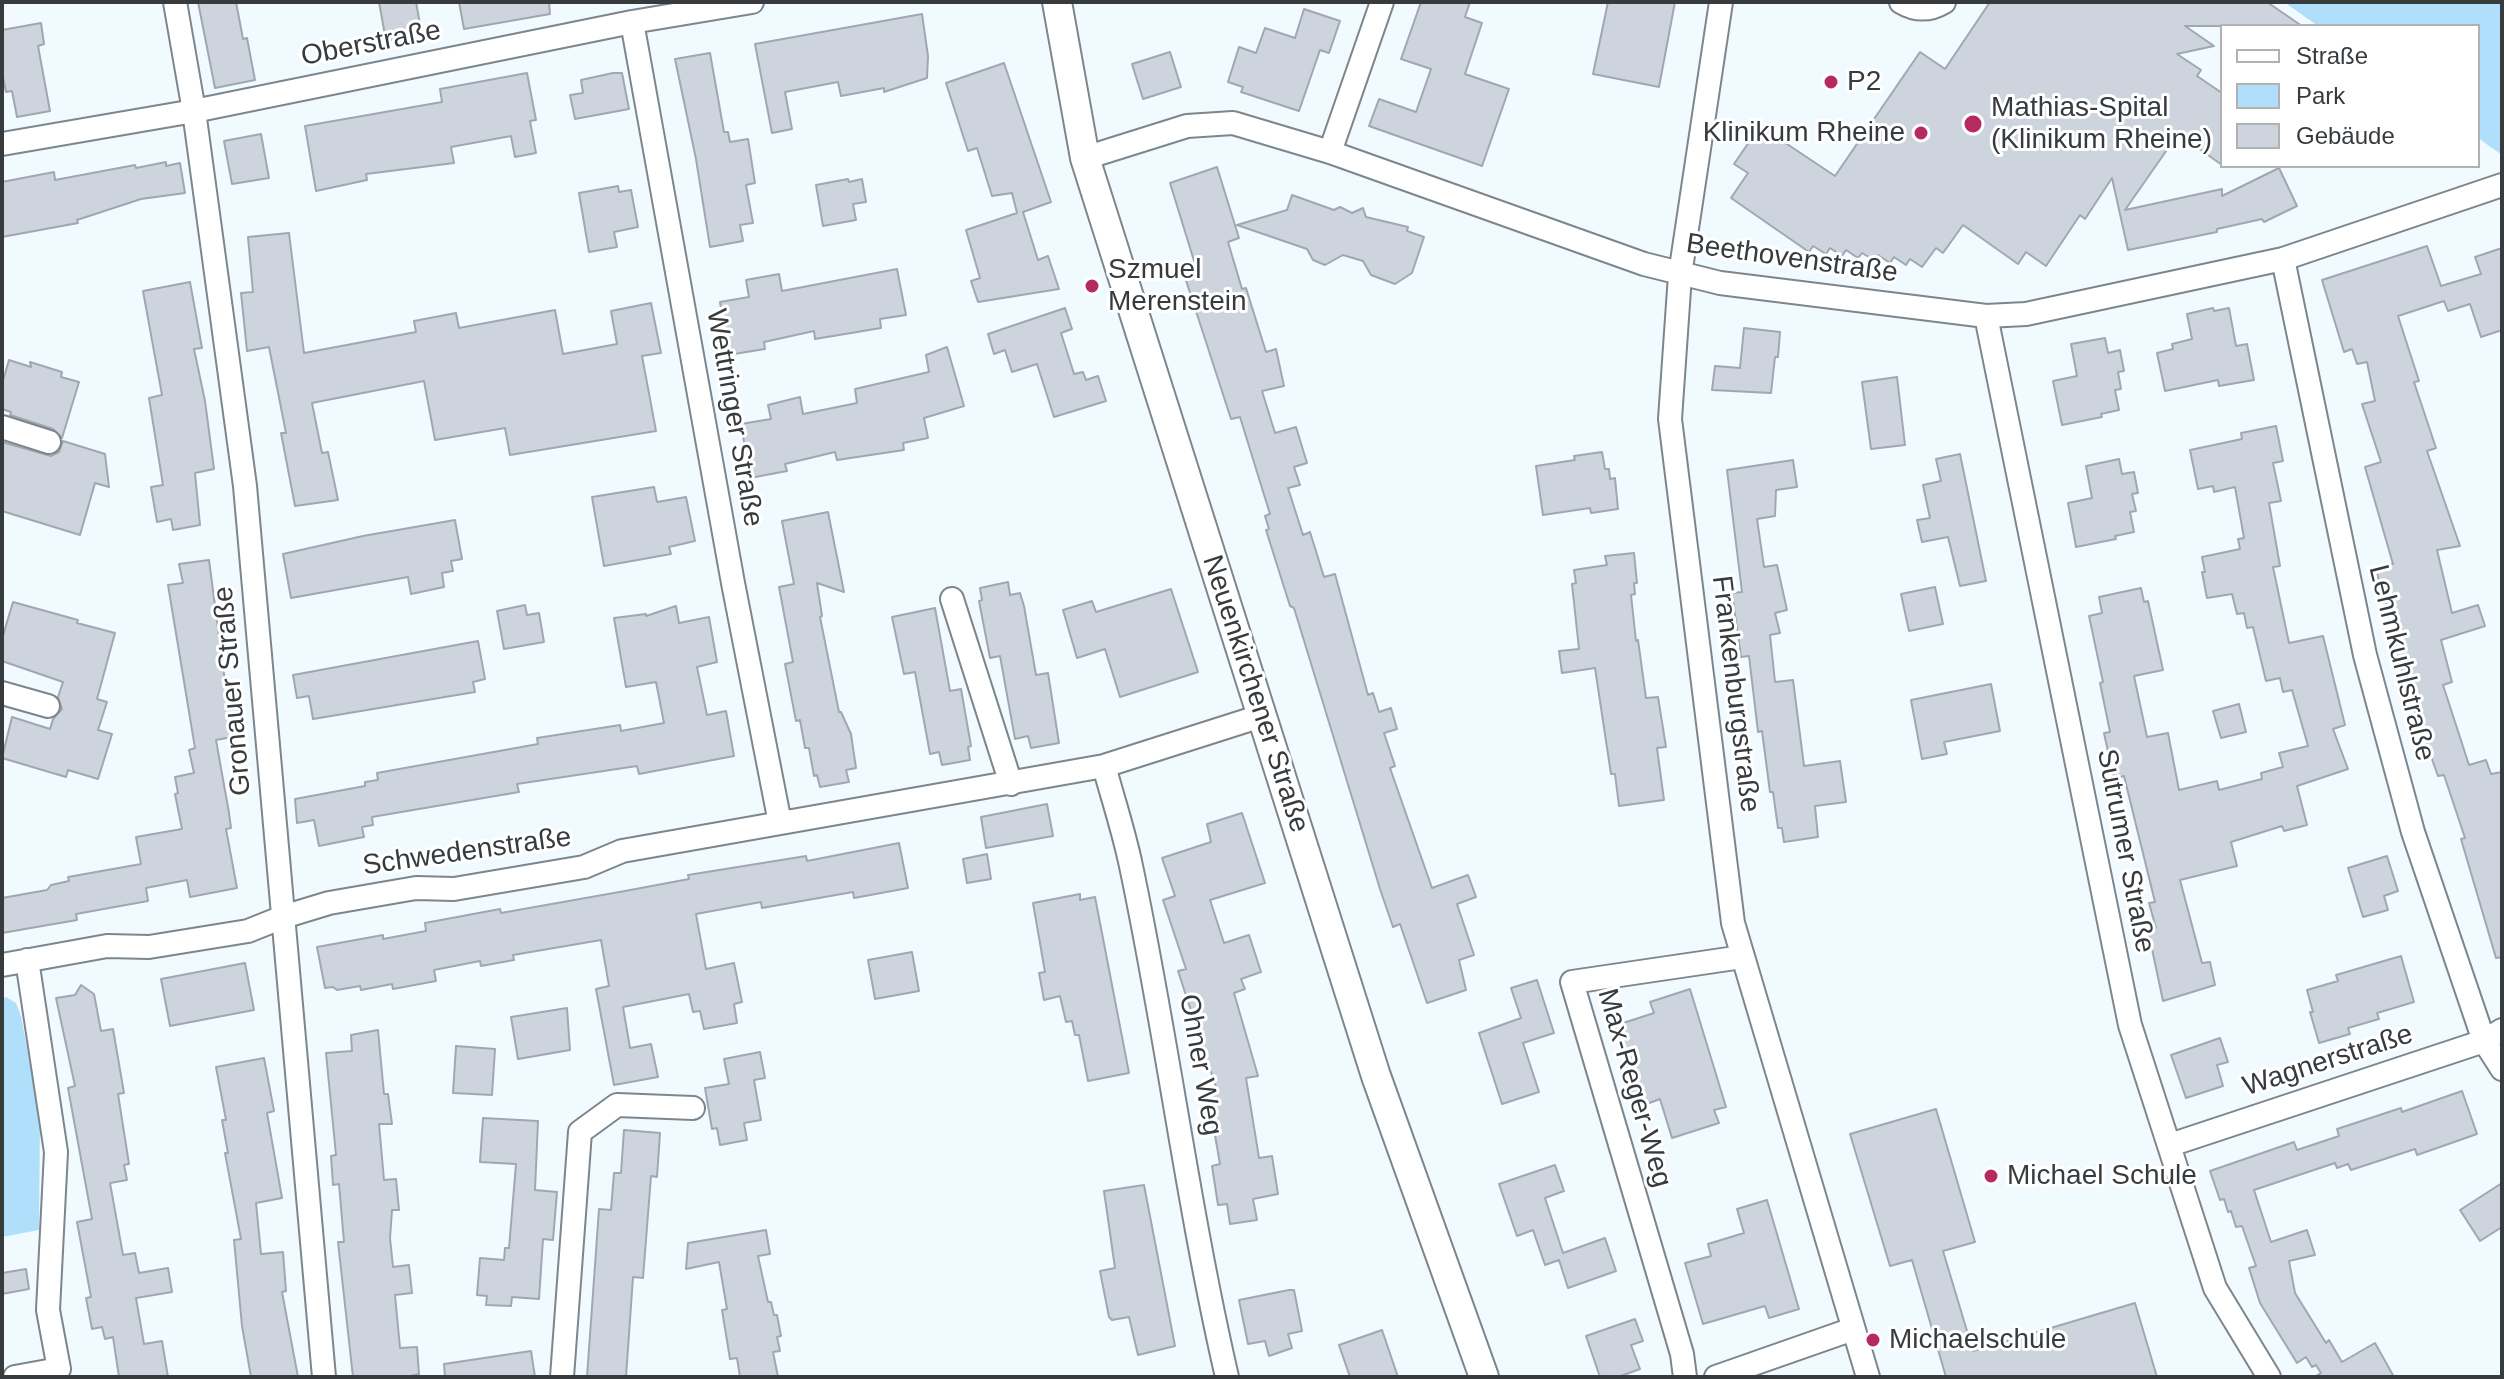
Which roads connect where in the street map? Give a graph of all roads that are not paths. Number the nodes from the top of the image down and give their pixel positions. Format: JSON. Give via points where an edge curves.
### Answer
{"nodes":[{"id":1,"x":175,"y":2,"type":"edge"},
{"id":2,"x":752,"y":2,"type":"edge"},
{"id":3,"x":1057,"y":2,"type":"edge"},
{"id":4,"x":1382,"y":2,"type":"edge"},
{"id":5,"x":1721,"y":2,"type":"edge"},
{"id":6,"x":1901,"y":2,"type":"edge"},
{"id":7,"x":1944,"y":2,"type":"edge"},
{"id":8,"x":632,"y":22,"type":"junction"},
{"id":9,"x":194,"y":111,"type":"junction"},
{"id":10,"x":2,"y":144,"type":"edge"},
{"id":11,"x":1330,"y":152,"type":"junction"},
{"id":12,"x":1085,"y":158,"type":"junction"},
{"id":13,"x":2502,"y":185,"type":"edge"},
{"id":14,"x":2283,"y":259,"type":"junction"},
{"id":15,"x":1680,"y":275,"type":"junction"},
{"id":16,"x":1986,"y":316,"type":"junction"},
{"id":17,"x":2,"y":427,"type":"edge"},
{"id":18,"x":49,"y":442,"type":"dead end"},
{"id":19,"x":952,"y":599,"type":"dead end"},
{"id":20,"x":2,"y":693,"type":"edge"},
{"id":21,"x":48,"y":706,"type":"dead end"},
{"id":22,"x":1261,"y":716,"type":"junction"},
{"id":23,"x":1104,"y":766,"type":"junction"},
{"id":24,"x":1011,"y":784,"type":"junction"},
{"id":25,"x":780,"y":823,"type":"junction"},
{"id":26,"x":283,"y":917,"type":"junction"},
{"id":27,"x":1742,"y":957,"type":"junction"},
{"id":28,"x":27,"y":960,"type":"junction"},
{"id":29,"x":2,"y":965,"type":"edge"},
{"id":30,"x":2493,"y":1036,"type":"edge"},
{"id":31,"x":2502,"y":1069,"type":"edge"},
{"id":32,"x":693,"y":1108,"type":"dead end"},
{"id":33,"x":2170,"y":1145,"type":"junction"},
{"id":34,"x":1853,"y":1329,"type":"junction"},
{"id":35,"x":1745,"y":1372,"type":"edge"},
{"id":36,"x":15,"y":1377,"type":"edge"},
{"id":37,"x":324,"y":1377,"type":"edge"},
{"id":38,"x":562,"y":1377,"type":"edge"},
{"id":39,"x":1227,"y":1377,"type":"edge"},
{"id":40,"x":1484,"y":1377,"type":"edge"},
{"id":41,"x":1685,"y":1377,"type":"edge"},
{"id":42,"x":1716,"y":1377,"type":"edge"},
{"id":43,"x":1868,"y":1377,"type":"edge"},
{"id":44,"x":2269,"y":1377,"type":"edge"}],
"edges":[{"from":1,"to":9,"type":"street","name":"Gronauer Straße"},
{"from":2,"to":8,"type":"street","name":"Oberstraße"},
{"from":3,"to":12,"type":"street","name":"Neuenkirchener Straße"},
{"from":4,"to":11,"type":"street"},
{"from":5,"to":15,"type":"street","name":"Frankenburgstraße"},
{"from":6,"to":7,"type":"street","via":[[1917,9]]},
{"from":8,"to":9,"type":"street","name":"Oberstraße"},
{"from":8,"to":25,"type":"street","name":"Wettringer Straße"},
{"from":9,"to":10,"type":"street","name":"Oberstraße"},
{"from":9,"to":26,"type":"street","name":"Gronauer Straße","via":[[245,486]]},
{"from":11,"to":12,"type":"street","name":"Beethovenstraße","via":[[1233,123],[1187,126]]},
{"from":11,"to":15,"type":"street","name":"Beethovenstraße"},
{"from":12,"to":22,"type":"street","name":"Neuenkirchener Straße"},
{"from":13,"to":14,"type":"street","name":"Beethovenstraße"},
{"from":14,"to":16,"type":"street","name":"Beethovenstraße","via":[[2026,314]]},
{"from":14,"to":30,"type":"street","name":"Lehmkuhlstraße","via":[[2365,655],[2413,832]]},
{"from":15,"to":16,"type":"street","name":"Beethovenstraße"},
{"from":15,"to":27,"type":"street","name":"Frankenburgstraße","via":[[1670,419],[1733,923]]},
{"from":16,"to":33,"type":"street","name":"Sutrumer Straße","via":[[2130,1025]]},
{"from":17,"to":18,"type":"street"},
{"from":19,"to":24,"type":"street"},
{"from":20,"to":21,"type":"street"},
{"from":22,"to":23,"type":"street","name":"Schwedenstraße"},
{"from":22,"to":40,"type":"street","name":"Neuenkirchener Straße","via":[[1376,1076]]},
{"from":23,"to":24,"type":"street","name":"Schwedenstraße"},
{"from":23,"to":39,"type":"street","name":"Ohner Weg","via":[[1131,863]]},
{"from":24,"to":25,"type":"street","name":"Schwedenstraße"},
{"from":25,"to":26,"type":"street","name":"Schwedenstraße","via":[[622,851],[584,867],[454,889],[416,888]]},
{"from":26,"to":28,"type":"street","name":"Schwedenstraße","via":[[248,931]]},
{"from":26,"to":37,"type":"street","name":"Gronauer Straße"},
{"from":27,"to":34,"type":"street","name":"Frankenburgstraße"},
{"from":27,"to":41,"type":"street","name":"Max-Reger-Weg","via":[[1572,982]]},
{"from":28,"to":29,"type":"street","name":"Schwedenstraße"},
{"from":28,"to":36,"type":"street","via":[[56,1152],[48,1310],[59,1369]]},
{"from":30,"to":31,"type":"street","name":"Lehmkuhlstraße"},
{"from":30,"to":33,"type":"street","name":"Wagnerstraße"},
{"from":32,"to":38,"type":"street","via":[[617,1105],[580,1132]]},
{"from":33,"to":44,"type":"street","name":"Sutrumer Straße","via":[[2215,1288]]},
{"from":34,"to":35,"type":"street"},
{"from":34,"to":43,"type":"street","name":"Frankenburgstraße"},
{"from":35,"to":42,"type":"street"}]}
